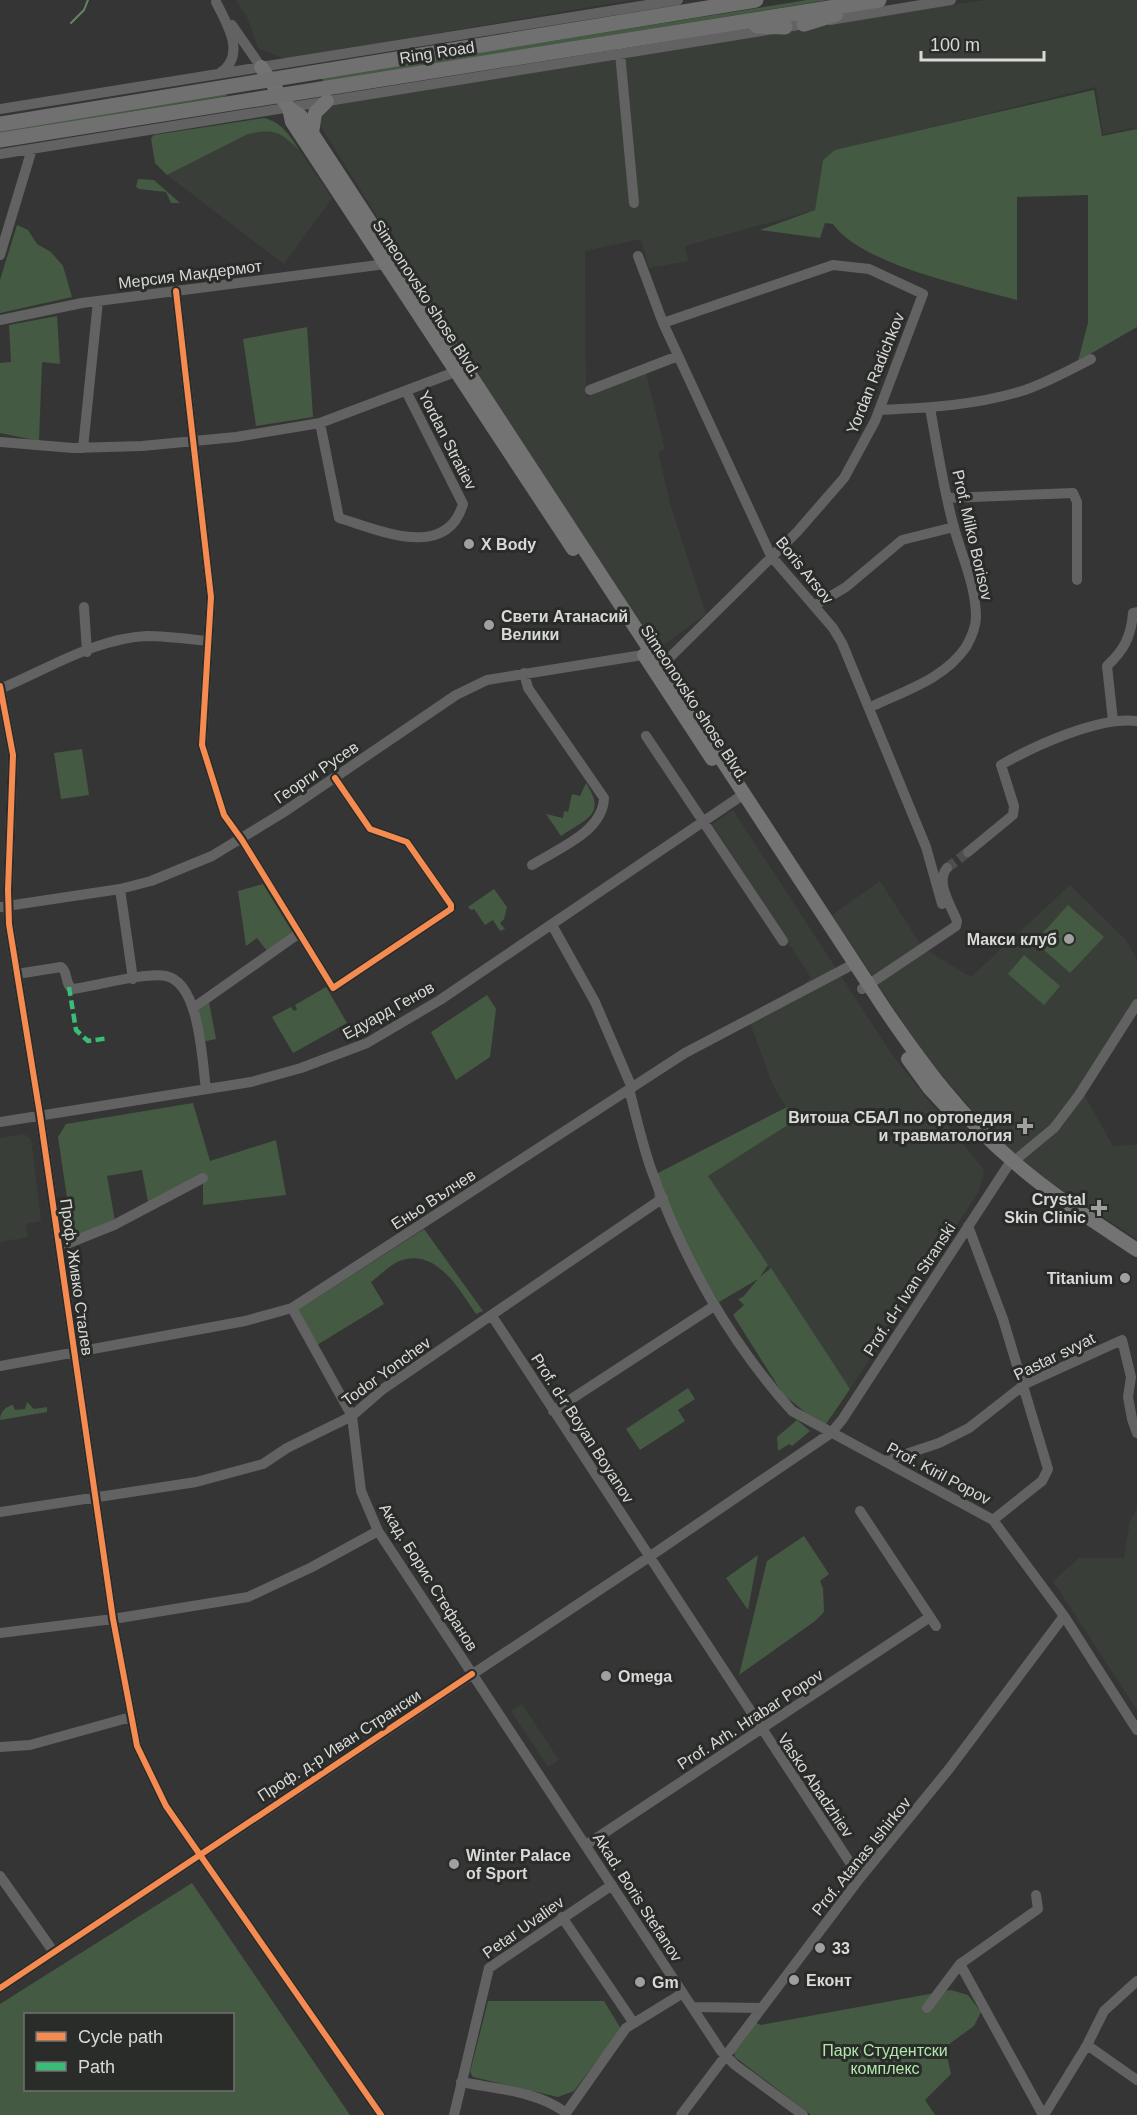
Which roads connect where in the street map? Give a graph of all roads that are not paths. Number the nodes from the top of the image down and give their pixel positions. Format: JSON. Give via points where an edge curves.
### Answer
{"nodes":[{"id":1,"x":678,"y":0,"type":"edge"},
{"id":2,"x":697,"y":0,"type":"edge"},
{"id":3,"x":756,"y":0,"type":"edge"},
{"id":4,"x":879,"y":0,"type":"edge"},
{"id":5,"x":951,"y":0,"type":"edge"},
{"id":6,"x":216,"y":1,"type":"edge"},
{"id":7,"x":636,"y":19,"type":"junction"},
{"id":8,"x":804,"y":24,"type":"junction"},
{"id":9,"x":721,"y":25,"type":"junction"},
{"id":10,"x":785,"y":27,"type":"junction"},
{"id":11,"x":620,"y":53,"type":"junction"},
{"id":12,"x":261,"y":67,"type":"junction"},
{"id":13,"x":218,"y":74,"type":"junction"},
{"id":14,"x":326,"y":95,"type":"junction"},
{"id":15,"x":289,"y":108,"type":"junction"},
{"id":16,"x":0,"y":109,"type":"edge"},
{"id":17,"x":0,"y":124,"type":"edge"},
{"id":18,"x":312,"y":133,"type":"junction"},
{"id":19,"x":0,"y":140,"type":"edge"},
{"id":20,"x":32,"y":149,"type":"junction"},
{"id":21,"x":0,"y":154,"type":"edge"},
{"id":22,"x":634,"y":203,"type":"dead end"},
{"id":23,"x":0,"y":255,"type":"edge"},
{"id":24,"x":638,"y":256,"type":"dead end"},
{"id":25,"x":386,"y":264,"type":"junction"},
{"id":26,"x":176,"y":291,"type":"junction"},
{"id":27,"x":98,"y":301,"type":"junction"},
{"id":28,"x":0,"y":320,"type":"edge"},
{"id":29,"x":663,"y":323,"type":"junction"},
{"id":30,"x":678,"y":356,"type":"junction"},
{"id":31,"x":1091,"y":359,"type":"dead end"},
{"id":32,"x":455,"y":372,"type":"junction"},
{"id":33,"x":590,"y":390,"type":"dead end"},
{"id":34,"x":406,"y":391,"type":"junction"},
{"id":35,"x":930,"y":408,"type":"junction"},
{"id":36,"x":879,"y":410,"type":"junction"},
{"id":37,"x":320,"y":423,"type":"junction"},
{"id":38,"x":1,"y":442,"type":"edge"},
{"id":39,"x":195,"y":442,"type":"junction"},
{"id":40,"x":83,"y":448,"type":"junction"},
{"id":41,"x":947,"y":498,"type":"junction"},
{"id":42,"x":954,"y":527,"type":"junction"},
{"id":43,"x":771,"y":556,"type":"junction"},
{"id":44,"x":1077,"y":580,"type":"dead end"},
{"id":45,"x":814,"y":606,"type":"junction"},
{"id":46,"x":84,"y":607,"type":"dead end"},
{"id":47,"x":1137,"y":612,"type":"edge"},
{"id":48,"x":207,"y":641,"type":"junction"},
{"id":49,"x":87,"y":652,"type":"junction"},
{"id":50,"x":649,"y":654,"type":"junction"},
{"id":51,"x":659,"y":668,"type":"junction"},
{"id":52,"x":524,"y":673,"type":"junction"},
{"id":53,"x":0,"y":688,"type":"edge"},
{"id":54,"x":874,"y":705,"type":"dead end"},
{"id":55,"x":1113,"y":721,"type":"junction"},
{"id":56,"x":1137,"y":721,"type":"edge"},
{"id":57,"x":646,"y":736,"type":"dead end"},
{"id":58,"x":335,"y":778,"type":"junction"},
{"id":59,"x":738,"y":798,"type":"junction"},
{"id":60,"x":704,"y":822,"type":"junction"},
{"id":61,"x":242,"y":840,"type":"junction"},
{"id":62,"x":968,"y":852,"type":"tunnel mouth"},
{"id":63,"x":532,"y":865,"type":"dead end"},
{"id":64,"x":947,"y":868,"type":"dead end"},
{"id":65,"x":120,"y":889,"type":"junction"},
{"id":66,"x":942,"y":904,"type":"dead end"},
{"id":67,"x":4,"y":906,"type":"edge"},
{"id":68,"x":552,"y":925,"type":"junction"},
{"id":69,"x":298,"y":934,"type":"junction"},
{"id":70,"x":783,"y":941,"type":"dead end"},
{"id":71,"x":848,"y":967,"type":"junction"},
{"id":72,"x":17,"y":974,"type":"junction"},
{"id":73,"x":133,"y":980,"type":"junction"},
{"id":74,"x":865,"y":986,"type":"junction"},
{"id":75,"x":1137,"y":1004,"type":"edge"},
{"id":76,"x":193,"y":1008,"type":"junction"},
{"id":77,"x":206,"y":1089,"type":"junction"},
{"id":78,"x":630,"y":1089,"type":"junction"},
{"id":79,"x":40,"y":1115,"type":"junction"},
{"id":80,"x":0,"y":1122,"type":"edge"},
{"id":81,"x":1010,"y":1164,"type":"junction"},
{"id":82,"x":203,"y":1178,"type":"dead end"},
{"id":83,"x":663,"y":1198,"type":"junction"},
{"id":84,"x":968,"y":1226,"type":"junction"},
{"id":85,"x":59,"y":1247,"type":"junction"},
{"id":86,"x":1137,"y":1250,"type":"edge"},
{"id":87,"x":1137,"y":1260,"type":"edge"},
{"id":88,"x":714,"y":1306,"type":"junction"},
{"id":89,"x":292,"y":1308,"type":"junction"},
{"id":90,"x":492,"y":1316,"type":"junction"},
{"id":91,"x":74,"y":1353,"type":"junction"},
{"id":92,"x":0,"y":1366,"type":"edge"},
{"id":93,"x":1025,"y":1384,"type":"junction"},
{"id":94,"x":553,"y":1411,"type":"junction"},
{"id":95,"x":352,"y":1416,"type":"junction"},
{"id":96,"x":831,"y":1432,"type":"junction"},
{"id":97,"x":1137,"y":1433,"type":"edge"},
{"id":98,"x":885,"y":1461,"type":"junction"},
{"id":99,"x":95,"y":1497,"type":"junction"},
{"id":100,"x":860,"y":1511,"type":"dead end"},
{"id":101,"x":0,"y":1512,"type":"edge"},
{"id":102,"x":993,"y":1520,"type":"junction"},
{"id":103,"x":378,"y":1531,"type":"junction"},
{"id":104,"x":649,"y":1557,"type":"junction"},
{"id":105,"x":1064,"y":1616,"type":"junction"},
{"id":106,"x":113,"y":1619,"type":"junction"},
{"id":107,"x":0,"y":1633,"type":"edge"},
{"id":108,"x":472,"y":1674,"type":"junction"},
{"id":109,"x":131,"y":1717,"type":"junction"},
{"id":110,"x":761,"y":1730,"type":"junction"},
{"id":111,"x":1137,"y":1731,"type":"edge"},
{"id":112,"x":0,"y":1746,"type":"edge"},
{"id":113,"x":586,"y":1845,"type":"junction"},
{"id":114,"x":198,"y":1854,"type":"junction"},
{"id":115,"x":0,"y":1876,"type":"edge"},
{"id":116,"x":860,"y":1878,"type":"junction"},
{"id":117,"x":612,"y":1885,"type":"junction"},
{"id":118,"x":1036,"y":1895,"type":"dead end"},
{"id":119,"x":562,"y":1917,"type":"junction"},
{"id":120,"x":53,"y":1951,"type":"junction"},
{"id":121,"x":960,"y":1964,"type":"junction"},
{"id":122,"x":1137,"y":1981,"type":"edge"},
{"id":123,"x":0,"y":1988,"type":"edge"},
{"id":124,"x":683,"y":1992,"type":"junction"},
{"id":125,"x":692,"y":2007,"type":"junction"},
{"id":126,"x":762,"y":2008,"type":"junction"},
{"id":127,"x":927,"y":2008,"type":"dead end"},
{"id":128,"x":633,"y":2022,"type":"junction"},
{"id":129,"x":1087,"y":2045,"type":"junction"},
{"id":130,"x":726,"y":2056,"type":"junction"},
{"id":131,"x":1137,"y":2080,"type":"edge"},
{"id":132,"x":461,"y":2082,"type":"junction"},
{"id":133,"x":381,"y":2115,"type":"edge"},
{"id":134,"x":453,"y":2115,"type":"edge"},
{"id":135,"x":681,"y":2115,"type":"edge"},
{"id":136,"x":803,"y":2115,"type":"edge"},
{"id":137,"x":1043,"y":2115,"type":"edge"}],
"edges":[{"from":1,"to":12,"type":"street"},
{"from":2,"to":7,"type":"highway"},
{"from":3,"to":7,"type":"highway","name":"Ring Road"},
{"from":4,"to":8,"type":"highway"},
{"from":4,"to":9,"type":"highway","name":"Ring Road"},
{"from":5,"to":8,"type":"street"},
{"from":6,"to":12,"type":"street","name":"Simeonovsko shose Blvd."},
{"from":6,"to":13,"type":"street","via":[[234,47],[228,67]]},
{"from":7,"to":17,"type":"highway","name":"Ring Road"},
{"from":8,"to":10,"type":"street"},
{"from":9,"to":10,"type":"highway"},
{"from":9,"to":14,"type":"highway","name":"Ring Road"},
{"from":10,"to":11,"type":"street"},
{"from":11,"to":14,"type":"street"},
{"from":11,"to":22,"type":"street"},
{"from":12,"to":13,"type":"street"},
{"from":12,"to":15,"type":"main road","name":"Simeonovsko shose Blvd."},
{"from":13,"to":16,"type":"street"},
{"from":14,"to":15,"type":"street"},
{"from":14,"to":18,"type":"main road","via":[[315,113]]},
{"from":14,"to":19,"type":"highway","name":"Ring Road","via":[[233,103]]},
{"from":15,"to":18,"type":"main road","name":"Simeonovsko shose Blvd.","via":[[301,116]]},
{"from":15,"to":20,"type":"street"},
{"from":15,"to":25,"type":"main road","name":"Simeonovsko shose Blvd.","via":[[292,122]]},
{"from":18,"to":50,"type":"main road","name":"Simeonovsko shose Blvd."},
{"from":20,"to":21,"type":"street"},
{"from":20,"to":23,"type":"street"},
{"from":24,"to":29,"type":"street","name":"Boris Arsov"},
{"from":25,"to":26,"type":"street","name":"Мерсия Макдермот"},
{"from":25,"to":32,"type":"main road","name":"Simeonovsko shose Blvd."},
{"from":26,"to":27,"type":"street","name":"Мерсия Макдермот"},
{"from":26,"to":39,"type":"street"},
{"from":27,"to":28,"type":"street","name":"Мерсия Макдермот"},
{"from":27,"to":40,"type":"street"},
{"from":29,"to":30,"type":"street","name":"Boris Arsov"},
{"from":29,"to":36,"type":"street","name":"Yordan Radichkov","via":[[833,265],[869,269],[923,294]]},
{"from":30,"to":33,"type":"street"},
{"from":30,"to":43,"type":"street","name":"Boris Arsov"},
{"from":31,"to":35,"type":"street","via":[[1025,390]]},
{"from":32,"to":34,"type":"street"},
{"from":32,"to":50,"type":"main road","name":"Simeonovsko shose Blvd."},
{"from":34,"to":37,"type":"street"},
{"from":34,"to":37,"type":"street","name":"Yordan Stratiev","via":[[463,504],[460,513],[442,531],[419,539],[339,518]]},
{"from":35,"to":36,"type":"street"},
{"from":35,"to":41,"type":"street","name":"Prof. Milko Borisov"},
{"from":36,"to":43,"type":"street","name":"Yordan Radichkov","via":[[844,478]]},
{"from":37,"to":39,"type":"street"},
{"from":38,"to":40,"type":"street"},
{"from":39,"to":40,"type":"street"},
{"from":39,"to":48,"type":"street","via":[[211,597]]},
{"from":41,"to":42,"type":"street","name":"Prof. Milko Borisov"},
{"from":41,"to":44,"type":"street","via":[[1073,493],[1077,502]]},
{"from":42,"to":45,"type":"street","via":[[902,540],[846,587]]},
{"from":42,"to":54,"type":"street","name":"Prof. Milko Borisov","via":[[969,575],[975,628],[952,664]]},
{"from":43,"to":45,"type":"street","name":"Boris Arsov"},
{"from":43,"to":51,"type":"street","name":"Yordan Radichkov"},
{"from":45,"to":66,"type":"street","name":"Boris Arsov","via":[[833,628],[849,660],[928,852]]},
{"from":46,"to":49,"type":"street"},
{"from":47,"to":55,"type":"street","via":[[1133,613],[1132,633],[1125,647],[1107,666]]},
{"from":48,"to":49,"type":"street","via":[[147,636]]},
{"from":48,"to":61,"type":"street","via":[[202,745],[217,801]]},
{"from":49,"to":53,"type":"street"},
{"from":50,"to":51,"type":"main road","name":"Simeonovsko shose Blvd."},
{"from":50,"to":52,"type":"street","name":"Георги Русев"},
{"from":51,"to":59,"type":"main road","name":"Simeonovsko shose Blvd."},
{"from":51,"to":74,"type":"main road","name":"Simeonovsko shose Blvd."},
{"from":52,"to":58,"type":"street","name":"Георги Русев","via":[[487,680],[462,692]]},
{"from":52,"to":63,"type":"street","via":[[528,688],[604,798],[599,819],[591,827]]},
{"from":53,"to":67,"type":"street","name":"Проф. Живко Сталев","via":[[13,755]]},
{"from":55,"to":56,"type":"street"},
{"from":55,"to":62,"type":"street","via":[[1054,739],[1001,765],[1015,810]]},
{"from":57,"to":60,"type":"street"},
{"from":58,"to":61,"type":"street","name":"Георги Русев"},
{"from":58,"to":69,"type":"street","via":[[370,829],[407,842],[451,909],[333,988]]},
{"from":59,"to":60,"type":"street","name":"Едуард Генов"},
{"from":59,"to":71,"type":"main road","name":"Simeonovsko shose Blvd."},
{"from":60,"to":68,"type":"street","name":"Едуард Генов"},
{"from":60,"to":70,"type":"street"},
{"from":61,"to":65,"type":"street","name":"Георги Русев","via":[[183,869]]},
{"from":61,"to":69,"type":"street"},
{"from":64,"to":74,"type":"street","via":[[942,875],[944,888],[956,926]]},
{"from":65,"to":67,"type":"street","name":"Георги Русев"},
{"from":65,"to":73,"type":"street"},
{"from":67,"to":72,"type":"street","name":"Проф. Живко Сталев"},
{"from":68,"to":77,"type":"street","name":"Едуард Генов","via":[[440,1000],[367,1043],[302,1068]]},
{"from":68,"to":78,"type":"street","via":[[595,1002]]},
{"from":69,"to":76,"type":"street"},
{"from":71,"to":74,"type":"main road","name":"Simeonovsko shose Blvd."},
{"from":71,"to":78,"type":"street","name":"Еньо Вълчев","via":[[685,1053]]},
{"from":72,"to":73,"type":"street","via":[[61,967],[73,989]]},
{"from":72,"to":79,"type":"street","name":"Проф. Живко Сталев"},
{"from":73,"to":76,"type":"street","via":[[167,976],[184,987]]},
{"from":74,"to":81,"type":"main road","name":"Simeonovsko shose Blvd.","via":[[938,1084]]},
{"from":75,"to":81,"type":"street","name":"Prof. d-r Ivan Stranski","via":[[1060,1122]]},
{"from":76,"to":77,"type":"street"},
{"from":77,"to":79,"type":"street","name":"Едуард Генов"},
{"from":78,"to":83,"type":"street","name":"Prof. Kiril Popov"},
{"from":78,"to":89,"type":"street","name":"Еньо Вълчев"},
{"from":79,"to":80,"type":"street","name":"Едуард Генов"},
{"from":79,"to":85,"type":"street","name":"Проф. Живко Сталев"},
{"from":81,"to":84,"type":"street","name":"Prof. d-r Ivan Stranski"},
{"from":81,"to":86,"type":"main road","name":"Simeonovsko shose Blvd."},
{"from":81,"to":87,"type":"main road","name":"Simeonovsko shose Blvd."},
{"from":82,"to":85,"type":"street","via":[[114,1225]]},
{"from":83,"to":88,"type":"street","name":"Prof. Kiril Popov"},
{"from":83,"to":90,"type":"street","name":"Todor Yonchev"},
{"from":84,"to":93,"type":"street"},
{"from":84,"to":96,"type":"street","name":"Prof. d-r Ivan Stranski"},
{"from":85,"to":91,"type":"street","name":"Проф. Живко Сталев"},
{"from":88,"to":94,"type":"street"},
{"from":88,"to":96,"type":"street","name":"Prof. Kiril Popov","via":[[792,1411]]},
{"from":89,"to":91,"type":"street","name":"Еньо Вълчев","via":[[245,1321]]},
{"from":89,"to":95,"type":"street","name":"Акад. Борис Стефанов"},
{"from":90,"to":94,"type":"street","name":"Prof. d-r Boyan Boyanov"},
{"from":90,"to":95,"type":"street","name":"Todor Yonchev","via":[[383,1389]]},
{"from":91,"to":92,"type":"street","name":"Еньо Вълчев"},
{"from":91,"to":99,"type":"street","name":"Проф. Живко Сталев"},
{"from":93,"to":97,"type":"street","name":"Pastar svyat","via":[[1122,1340],[1131,1377],[1131,1419]]},
{"from":93,"to":98,"type":"street","name":"Pastar svyat","via":[[969,1428]]},
{"from":93,"to":102,"type":"street","via":[[1047,1461],[1047,1476]]},
{"from":94,"to":104,"type":"street","name":"Prof. d-r Boyan Boyanov"},
{"from":95,"to":99,"type":"street","name":"Todor Yonchev","via":[[263,1464],[196,1482]]},
{"from":95,"to":103,"type":"street","name":"Акад. Борис Стефанов","via":[[361,1491]]},
{"from":96,"to":98,"type":"street","name":"Prof. Kiril Popov"},
{"from":96,"to":104,"type":"street","name":"Проф. д-р Иван Странски"},
{"from":98,"to":102,"type":"street","name":"Prof. Kiril Popov"},
{"from":99,"to":101,"type":"street","name":"Todor Yonchev"},
{"from":99,"to":106,"type":"street","name":"Проф. Живко Сталев"},
{"from":100,"to":110,"type":"street","name":"Prof. Arh. Hrabar Popov","via":[[933,1622]]},
{"from":102,"to":105,"type":"street","name":"Prof. Kiril Popov"},
{"from":103,"to":106,"type":"street","via":[[248,1597]]},
{"from":103,"to":108,"type":"street","name":"Акад. Борис Стефанов"},
{"from":104,"to":108,"type":"street","name":"Проф. д-р Иван Странски"},
{"from":104,"to":110,"type":"street","name":"Vasko Abadzhiev"},
{"from":105,"to":111,"type":"street","name":"Prof. Kiril Popov"},
{"from":105,"to":116,"type":"street","name":"Prof. Atanas Ishirkov","via":[[949,1770]]},
{"from":106,"to":107,"type":"street"},
{"from":106,"to":109,"type":"street","name":"Проф. Живко Сталев"},
{"from":108,"to":113,"type":"street","name":"Akad. Boris Stefanov"},
{"from":108,"to":114,"type":"street","name":"Проф. д-р Иван Странски"},
{"from":109,"to":112,"type":"street","via":[[30,1745]]},
{"from":109,"to":114,"type":"street","name":"Проф. Живко Сталев","via":[[136,1746],[148,1775]]},
{"from":110,"to":113,"type":"street","name":"Prof. Arh. Hrabar Popov"},
{"from":110,"to":116,"type":"street","name":"Vasko Abadzhiev"},
{"from":113,"to":117,"type":"street","name":"Akad. Boris Stefanov"},
{"from":114,"to":120,"type":"street","name":"Проф. д-р Иван Странски"},
{"from":114,"to":133,"type":"street","name":"Проф. Живко Сталев"},
{"from":115,"to":120,"type":"street"},
{"from":116,"to":126,"type":"street","name":"Prof. Atanas Ishirkov"},
{"from":117,"to":119,"type":"street","name":"Petar Uvaliev"},
{"from":117,"to":124,"type":"street","name":"Akad. Boris Stefanov"},
{"from":118,"to":121,"type":"street","via":[[1038,1909]]},
{"from":119,"to":128,"type":"street"},
{"from":119,"to":132,"type":"street","name":"Petar Uvaliev","via":[[489,1968]]},
{"from":120,"to":123,"type":"street","name":"Проф. д-р Иван Странски"},
{"from":121,"to":127,"type":"street"},
{"from":121,"to":137,"type":"street"},
{"from":122,"to":129,"type":"street","via":[[1104,2011]]},
{"from":124,"to":125,"type":"street","name":"Akad. Boris Stefanov"},
{"from":124,"to":128,"type":"street"},
{"from":125,"to":126,"type":"street"},
{"from":125,"to":130,"type":"street","name":"Akad. Boris Stefanov"},
{"from":126,"to":130,"type":"street","name":"Prof. Atanas Ishirkov"},
{"from":128,"to":132,"type":"street","via":[[566,2113],[523,2094]]},
{"from":129,"to":131,"type":"street"},
{"from":129,"to":137,"type":"street"},
{"from":130,"to":135,"type":"street","name":"Prof. Atanas Ishirkov"},
{"from":130,"to":136,"type":"street","name":"Akad. Boris Stefanov"},
{"from":132,"to":134,"type":"street","name":"Petar Uvaliev"}]}
